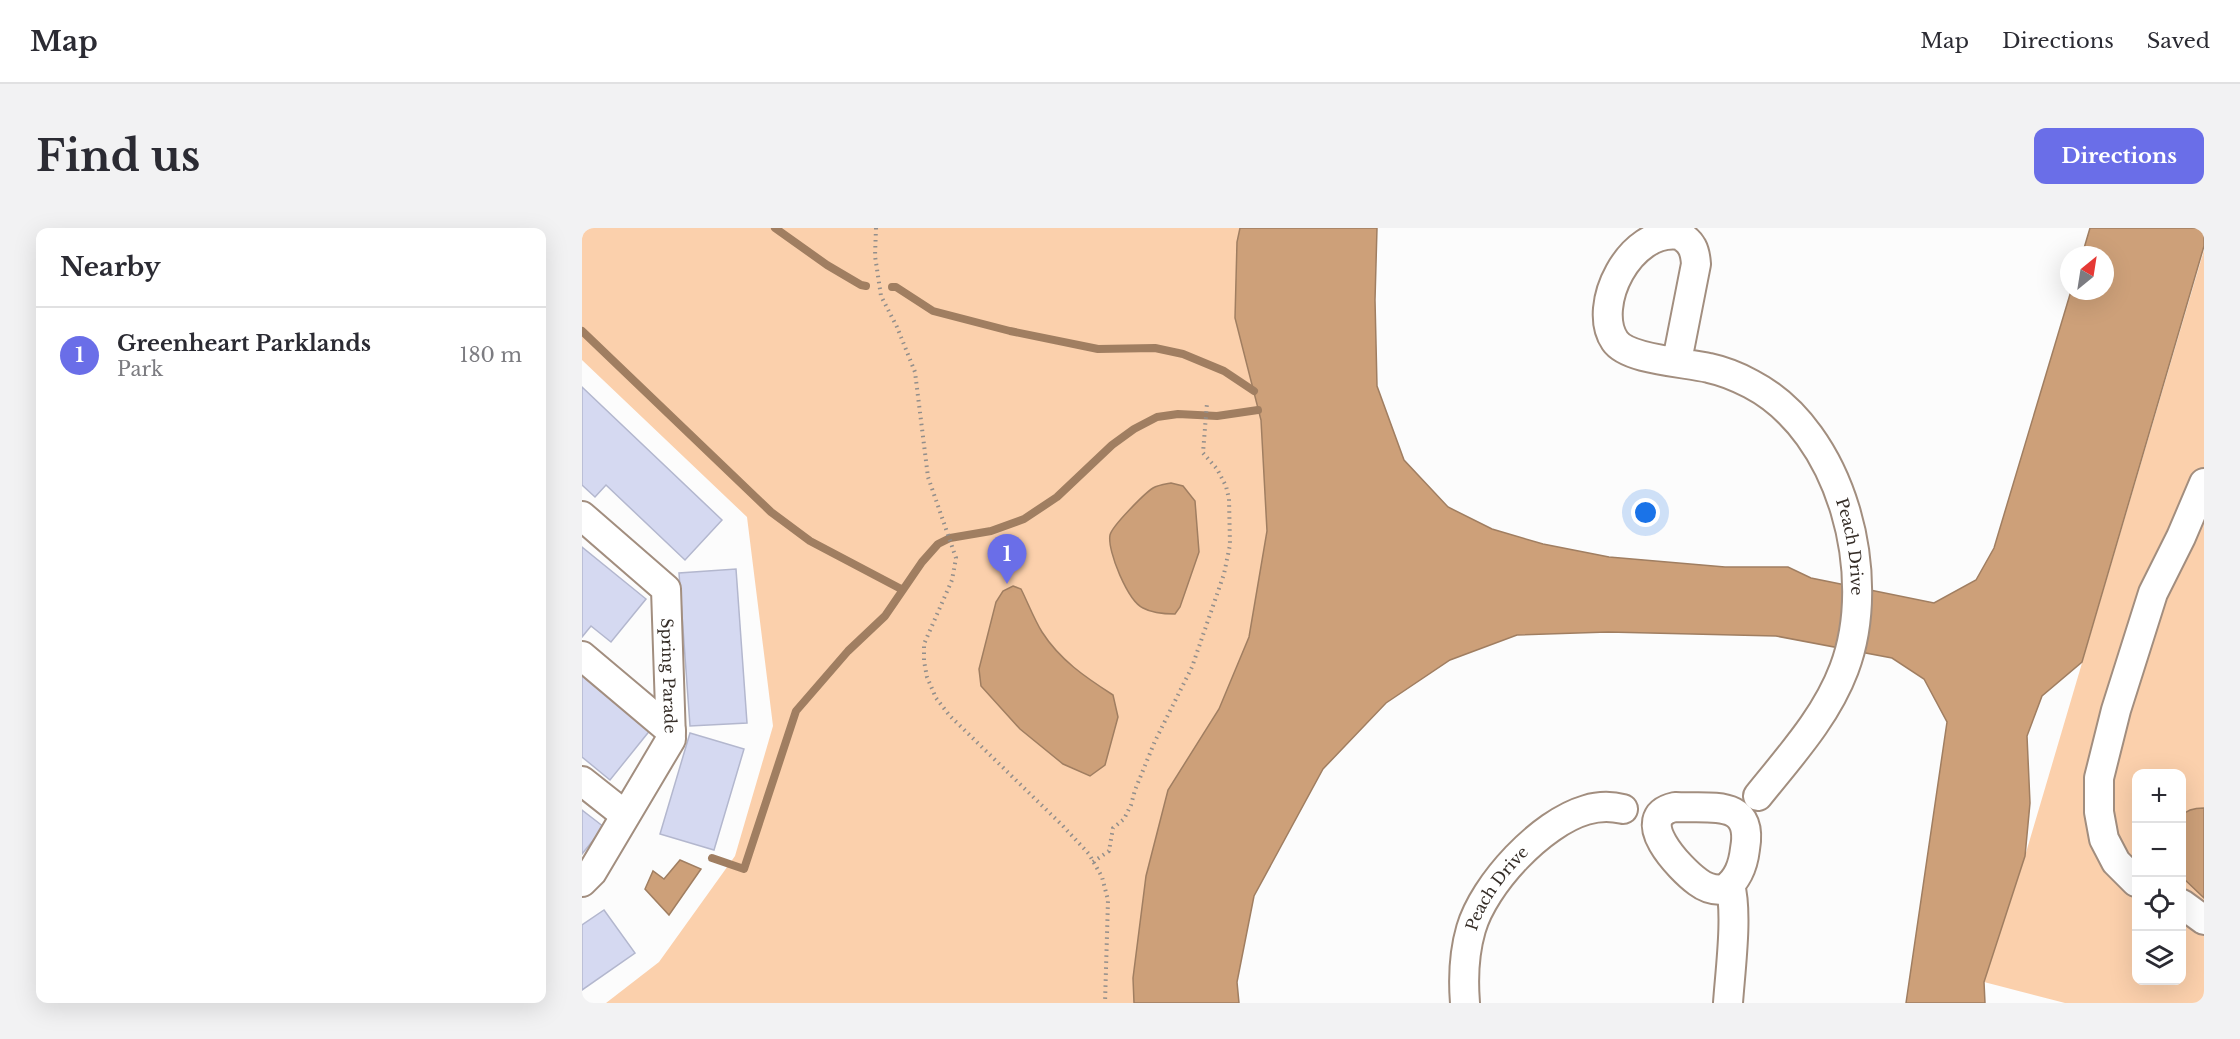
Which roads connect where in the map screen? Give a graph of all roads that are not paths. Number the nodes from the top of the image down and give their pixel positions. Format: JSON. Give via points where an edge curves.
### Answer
{"nodes":[{"id":1,"x":1677,"y":361,"type":"dead end"},
{"id":2,"x":2204,"y":483,"type":"edge"},
{"id":3,"x":582,"y":516,"type":"edge"},
{"id":4,"x":582,"y":656,"type":"edge"},
{"id":5,"x":671,"y":731,"type":"junction"},
{"id":6,"x":582,"y":781,"type":"edge"},
{"id":7,"x":1623,"y":808,"type":"junction"},
{"id":8,"x":1667,"y":809,"type":"junction"},
{"id":9,"x":625,"y":815,"type":"junction"},
{"id":10,"x":1738,"y":820,"type":"junction"},
{"id":11,"x":1658,"y":836,"type":"junction"},
{"id":12,"x":2132,"y":878,"type":"edge"},
{"id":13,"x":582,"y":882,"type":"edge"},
{"id":14,"x":1730,"y":885,"type":"junction"},
{"id":15,"x":2186,"y":907,"type":"edge"},
{"id":16,"x":2204,"y":920,"type":"edge"},
{"id":17,"x":1465,"y":1003,"type":"edge"},
{"id":18,"x":1728,"y":1003,"type":"edge"}],
"edges":[{"from":1,"to":10,"type":"street","name":"Peach Drive","via":[[1711,368],[1752,384],[1795,419],[1816,447],[1841,493],[1854,545],[1857,608],[1843,672],[1806,737],[1758,796],[1737,801]]},
{"from":2,"to":12,"type":"street","via":[[2153,593],[2115,710],[2099,778],[2104,839],[2116,862]]},
{"from":3,"to":5,"type":"street","name":"Spring Parade","via":[[666,590]]},
{"from":4,"to":5,"type":"street"},
{"from":5,"to":9,"type":"street","name":"Spring Parade","via":[[671,739]]},
{"from":6,"to":9,"type":"street"},
{"from":7,"to":8,"type":"street","name":"Peach Drive","via":[[1640,802]]},
{"from":7,"to":11,"type":"street","via":[[1629,817]]},
{"from":7,"to":17,"type":"street","name":"Peach Drive","via":[[1596,808],[1562,820],[1504,871],[1471,929],[1465,959]]},
{"from":8,"to":10,"type":"street","name":"Peach Drive","via":[[1675,807]]},
{"from":8,"to":11,"type":"street","via":[[1658,816]]},
{"from":9,"to":13,"type":"street","name":"Spring Parade"},
{"from":10,"to":14,"type":"street","via":[[1744,856]]},
{"from":11,"to":14,"type":"street","via":[[1698,882],[1717,890]]},
{"from":14,"to":18,"type":"street"},
{"from":15,"to":16,"type":"street"}]}
